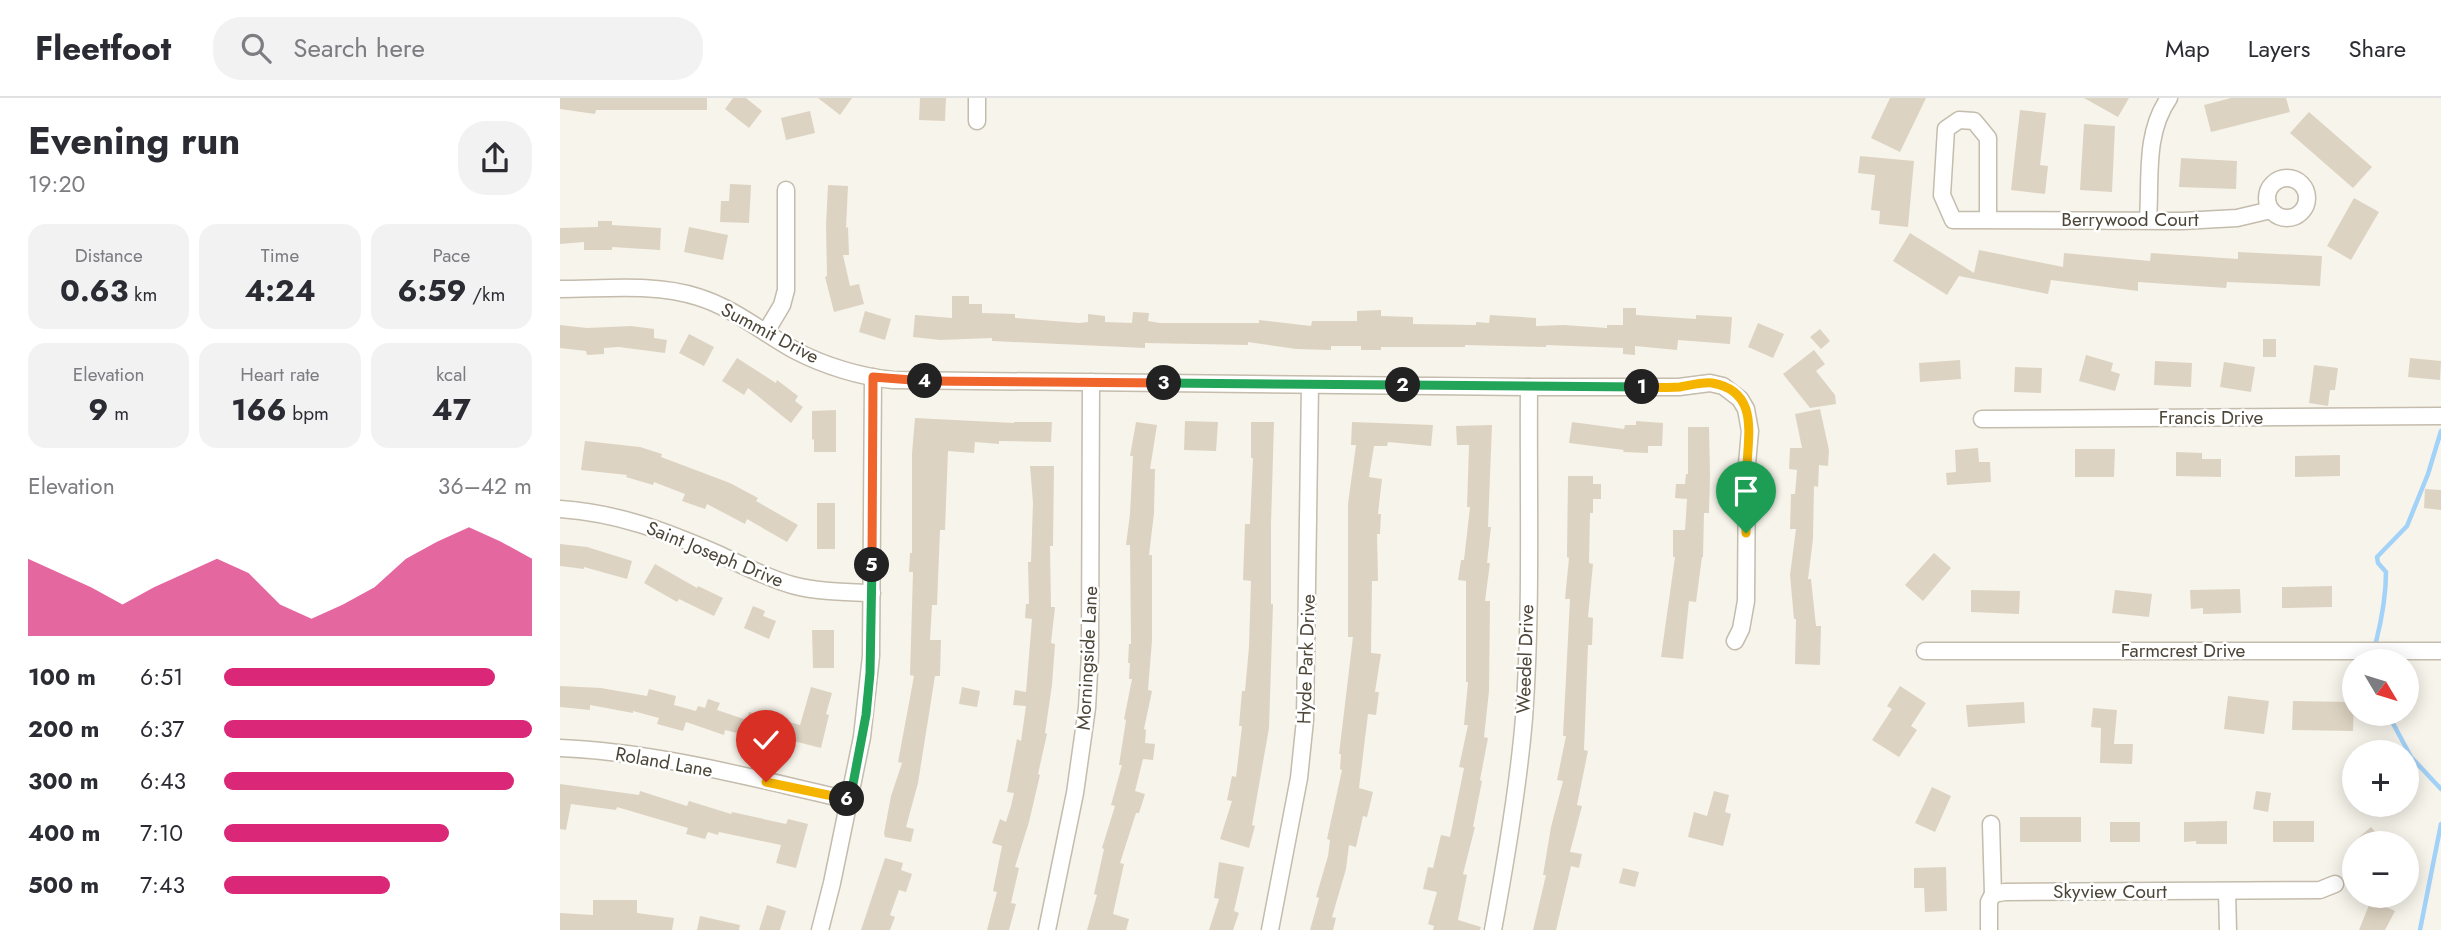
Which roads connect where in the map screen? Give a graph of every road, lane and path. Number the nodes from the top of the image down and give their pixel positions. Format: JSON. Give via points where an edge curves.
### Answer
{"nodes":[{"id":1,"x":977,"y":98,"type":"edge"},
{"id":2,"x":2169,"y":98,"type":"edge"},
{"id":3,"x":977,"y":121,"type":"dead end"},
{"id":4,"x":786,"y":190,"type":"dead end"},
{"id":5,"x":2270,"y":210,"type":"dead end"},
{"id":6,"x":1988,"y":220,"type":"junction"},
{"id":7,"x":2148,"y":220,"type":"junction"},
{"id":8,"x":560,"y":289,"type":"edge"},
{"id":9,"x":766,"y":332,"type":"junction"},
{"id":10,"x":873,"y":377,"type":"junction"},
{"id":11,"x":1091,"y":382,"type":"junction"},
{"id":12,"x":1310,"y":385,"type":"junction"},
{"id":13,"x":1528,"y":387,"type":"junction"},
{"id":14,"x":2441,"y":415,"type":"edge"},
{"id":15,"x":1982,"y":419,"type":"dead end"},
{"id":16,"x":560,"y":509,"type":"edge"},
{"id":17,"x":872,"y":593,"type":"junction"},
{"id":18,"x":1735,"y":641,"type":"dead end"},
{"id":19,"x":1925,"y":651,"type":"dead end"},
{"id":20,"x":2441,"y":651,"type":"edge"},
{"id":21,"x":560,"y":748,"type":"edge"},
{"id":22,"x":850,"y":800,"type":"junction"},
{"id":23,"x":1992,"y":824,"type":"dead end"},
{"id":24,"x":2335,"y":884,"type":"dead end"},
{"id":25,"x":2227,"y":891,"type":"junction"},
{"id":26,"x":1993,"y":894,"type":"junction"},
{"id":27,"x":820,"y":930,"type":"edge"},
{"id":28,"x":1047,"y":930,"type":"edge"},
{"id":29,"x":1270,"y":930,"type":"edge"},
{"id":30,"x":1493,"y":930,"type":"edge"},
{"id":31,"x":1989,"y":930,"type":"edge"},
{"id":32,"x":2228,"y":930,"type":"edge"}],
"edges":[{"from":1,"to":3,"type":"street"},
{"from":2,"to":7,"type":"street","via":[[2151,140]]},
{"from":4,"to":9,"type":"street","via":[[786,290]]},
{"from":5,"to":7,"type":"street","name":"Berrywood Court","via":[[2237,218]]},
{"from":6,"to":6,"type":"street","name":"Berrywood Court","via":[[1988,138],[1974,121],[1959,120],[1946,129],[1942,195],[1953,220]]},
{"from":6,"to":7,"type":"street","name":"Berrywood Court"},
{"from":8,"to":9,"type":"street","name":"Summit Drive","via":[[684,293],[714,303]]},
{"from":9,"to":10,"type":"street","name":"Summit Drive","via":[[814,359]]},
{"from":10,"to":11,"type":"street","name":"Summit Drive"},
{"from":10,"to":17,"type":"street"},
{"from":11,"to":12,"type":"street","name":"Summit Drive"},
{"from":11,"to":28,"type":"street","name":"Morningside Lane","via":[[1087,708]]},
{"from":12,"to":13,"type":"street","name":"Summit Drive"},
{"from":12,"to":29,"type":"street","name":"Hyde Park Drive","via":[[1305,727]]},
{"from":13,"to":18,"type":"street","name":"Summit Drive","via":[[1710,383],[1733,392],[1746,409],[1750,431],[1746,601]]},
{"from":13,"to":30,"type":"street","name":"Weedel Drive","via":[[1524,717],[1511,832]]},
{"from":14,"to":15,"type":"street","name":"Francis Drive"},
{"from":16,"to":17,"type":"street","name":"Saint Joseph Drive","via":[[629,519],[796,586]]},
{"from":17,"to":22,"type":"street","via":[[868,694]]},
{"from":19,"to":20,"type":"street","name":"Farmcrest Drive"},
{"from":21,"to":22,"type":"street","name":"Roland Lane","via":[[681,764]]},
{"from":22,"to":27,"type":"street"},
{"from":23,"to":26,"type":"street"},
{"from":24,"to":25,"type":"street","name":"Skyview Court","via":[[2320,890]]},
{"from":25,"to":26,"type":"street","name":"Skyview Court"},
{"from":25,"to":32,"type":"street"},
{"from":26,"to":31,"type":"street"}]}
